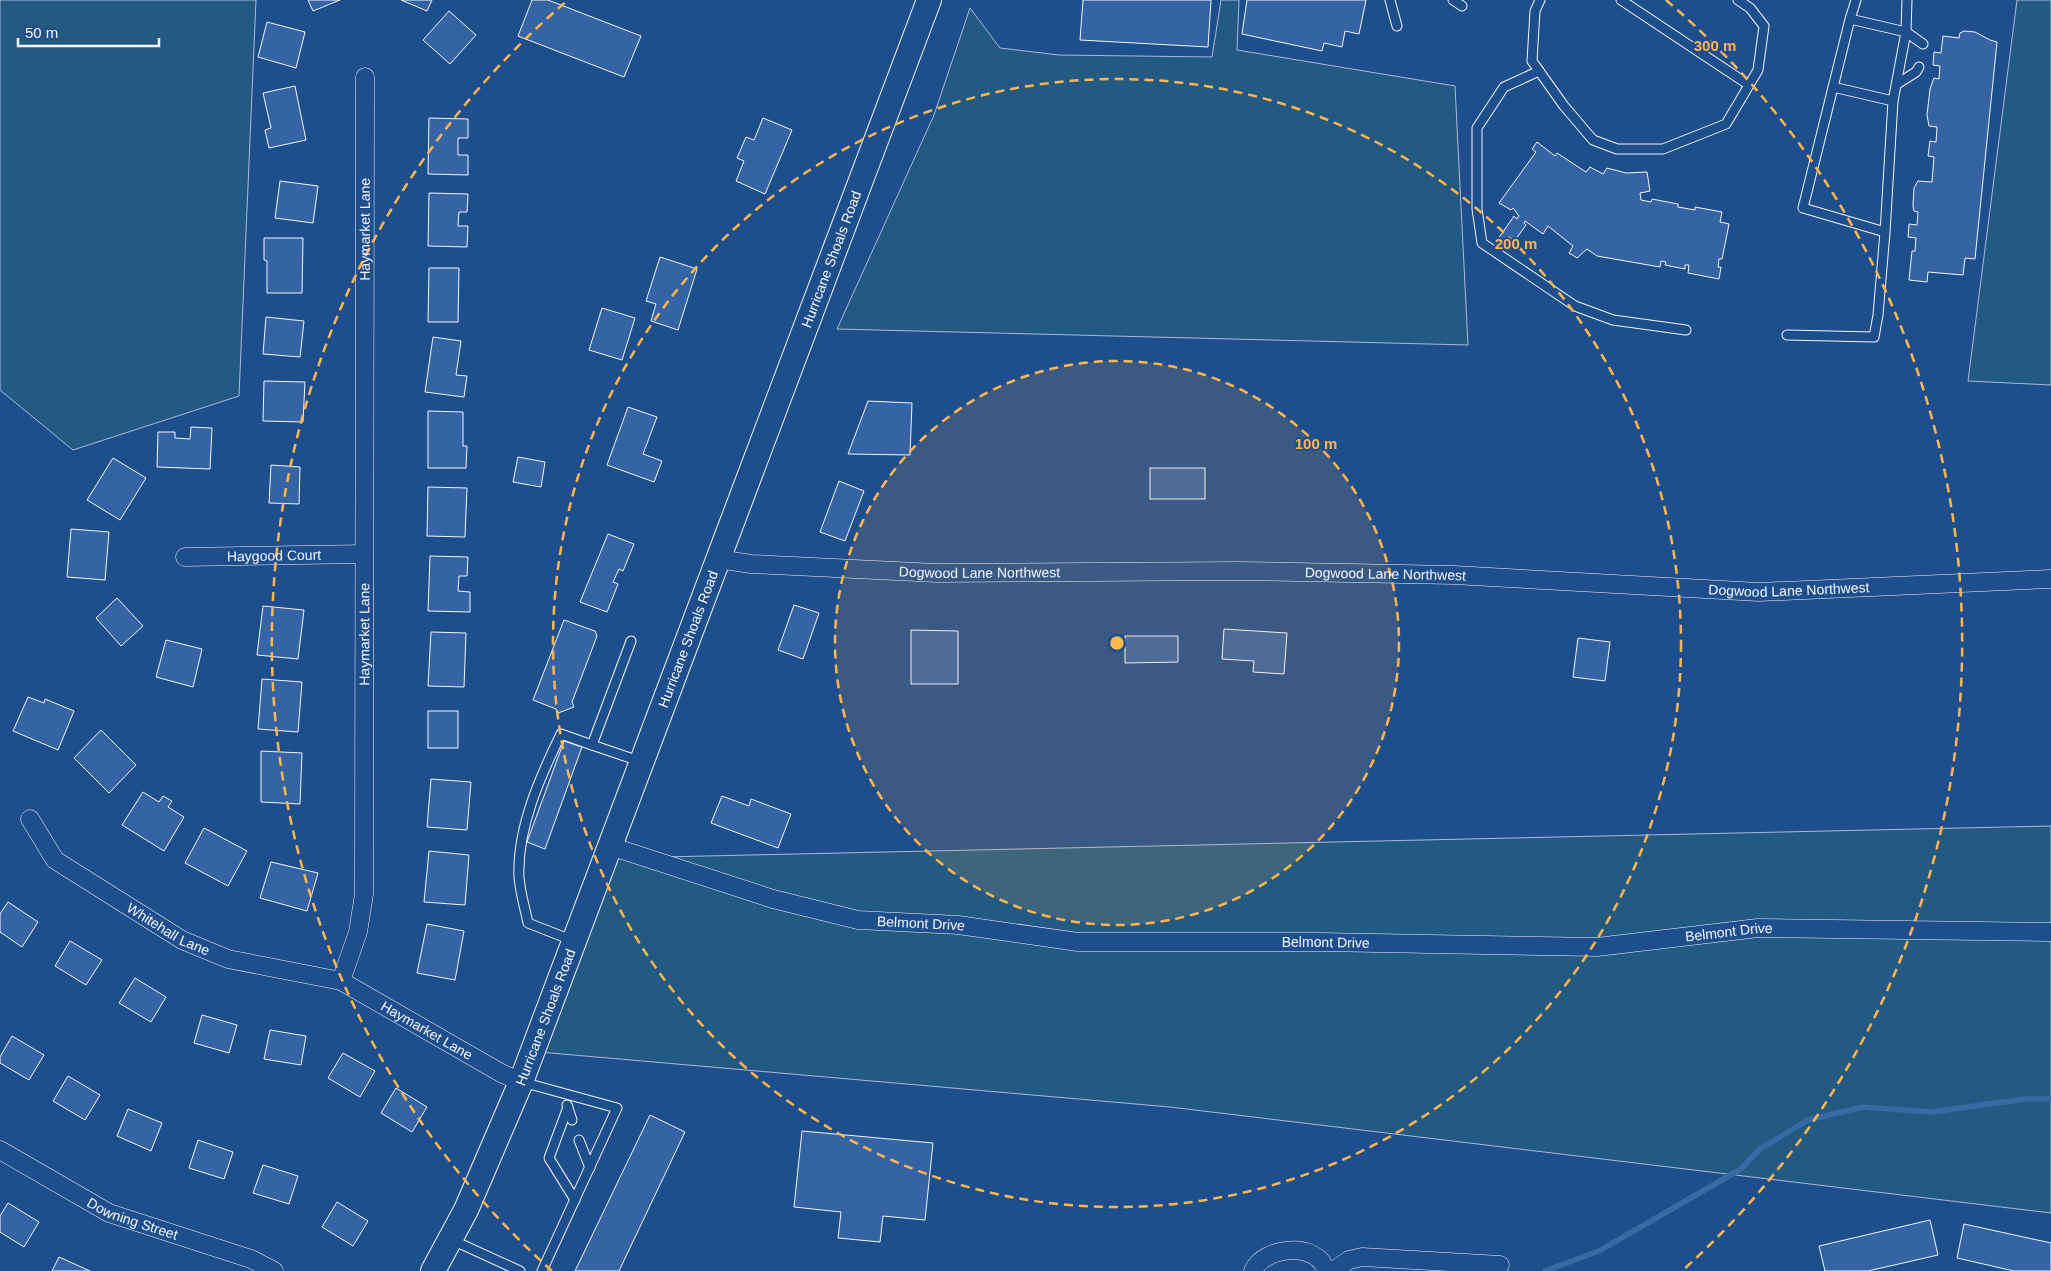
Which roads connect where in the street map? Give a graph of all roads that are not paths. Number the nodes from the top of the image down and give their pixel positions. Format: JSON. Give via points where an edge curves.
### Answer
{"nodes":[{"id":1,"x":929,"y":0,"type":"edge"},
{"id":2,"x":1390,"y":0,"type":"edge"},
{"id":3,"x":1453,"y":0,"type":"edge"},
{"id":4,"x":1540,"y":0,"type":"edge"},
{"id":5,"x":1621,"y":0,"type":"edge"},
{"id":6,"x":1738,"y":0,"type":"edge"},
{"id":7,"x":1856,"y":0,"type":"edge"},
{"id":8,"x":1907,"y":0,"type":"edge"},
{"id":9,"x":1462,"y":6,"type":"dead end"},
{"id":10,"x":1850,"y":19,"type":"junction"},
{"id":11,"x":1398,"y":26,"type":"dead end"},
{"id":12,"x":1906,"y":32,"type":"junction"},
{"id":13,"x":1923,"y":44,"type":"dead end"},
{"id":14,"x":1919,"y":67,"type":"dead end"},
{"id":15,"x":1539,"y":71,"type":"junction"},
{"id":16,"x":365,"y":77,"type":"dead end"},
{"id":17,"x":1897,"y":84,"type":"junction"},
{"id":18,"x":1749,"y":85,"type":"junction"},
{"id":19,"x":1834,"y":86,"type":"junction"},
{"id":20,"x":1893,"y":101,"type":"junction"},
{"id":21,"x":1885,"y":232,"type":"junction"},
{"id":22,"x":1686,"y":330,"type":"dead end"},
{"id":23,"x":1787,"y":335,"type":"dead end"},
{"id":24,"x":364,"y":554,"type":"junction"},
{"id":25,"x":185,"y":557,"type":"dead end"},
{"id":26,"x":718,"y":559,"type":"junction"},
{"id":27,"x":2051,"y":579,"type":"edge"},
{"id":28,"x":631,"y":641,"type":"dead end"},
{"id":29,"x":592,"y":746,"type":"junction"},
{"id":30,"x":642,"y":762,"type":"junction"},
{"id":31,"x":30,"y":819,"type":"dead end"},
{"id":32,"x":610,"y":846,"type":"junction"},
{"id":33,"x":2051,"y":932,"type":"edge"},
{"id":34,"x":574,"y":941,"type":"junction"},
{"id":35,"x":341,"y":981,"type":"junction"},
{"id":36,"x":521,"y":1082,"type":"junction"},
{"id":37,"x":562,"y":1094,"type":"junction"},
{"id":38,"x":568,"y":1107,"type":"junction"},
{"id":39,"x":572,"y":1120,"type":"dead end"},
{"id":40,"x":578,"y":1140,"type":"dead end"},
{"id":41,"x":0,"y":1150,"type":"edge"},
{"id":42,"x":590,"y":1168,"type":"junction"},
{"id":43,"x":575,"y":1200,"type":"junction"},
{"id":44,"x":450,"y":1239,"type":"junction"},
{"id":45,"x":1500,"y":1265,"type":"dead end"},
{"id":46,"x":274,"y":1271,"type":"edge"},
{"id":47,"x":433,"y":1271,"type":"edge"},
{"id":48,"x":520,"y":1271,"type":"edge"},
{"id":49,"x":542,"y":1271,"type":"edge"},
{"id":50,"x":1253,"y":1271,"type":"edge"},
{"id":51,"x":1326,"y":1271,"type":"edge"},
{"id":52,"x":1333,"y":1271,"type":"edge"}],
"edges":[{"from":1,"to":26,"type":"street","name":"Hurricane Shoals Road"},
{"from":2,"to":11,"type":"lane"},
{"from":3,"to":9,"type":"lane"},
{"from":4,"to":15,"type":"lane","via":[[1535,11],[1532,62]]},
{"from":5,"to":18,"type":"lane"},
{"from":6,"to":18,"type":"lane","via":[[1750,8],[1764,26],[1758,70]]},
{"from":7,"to":10,"type":"lane"},
{"from":8,"to":12,"type":"lane"},
{"from":10,"to":12,"type":"lane"},
{"from":10,"to":19,"type":"lane"},
{"from":12,"to":13,"type":"lane"},
{"from":12,"to":17,"type":"lane"},
{"from":14,"to":17,"type":"lane"},
{"from":15,"to":18,"type":"lane","via":[[1593,140],[1617,149],[1663,149],[1726,124]]},
{"from":15,"to":22,"type":"lane","via":[[1504,87],[1478,128],[1476,208],[1482,243],[1575,306],[1613,320]]},
{"from":16,"to":24,"type":"street","name":"Haymarket Lane"},
{"from":17,"to":20,"type":"lane"},
{"from":19,"to":20,"type":"lane"},
{"from":19,"to":21,"type":"lane","via":[[1803,208]]},
{"from":20,"to":21,"type":"lane"},
{"from":21,"to":23,"type":"lane","via":[[1874,337]]},
{"from":24,"to":25,"type":"street","name":"Haygood Court"},
{"from":24,"to":35,"type":"street","name":"Haymarket Lane","via":[[364,894],[358,932]]},
{"from":26,"to":27,"type":"street","name":"Dogwood Lane Northwest","via":[[751,564],[937,573],[1247,571],[1454,574],[1759,592]]},
{"from":26,"to":30,"type":"street","name":"Hurricane Shoals Road"},
{"from":28,"to":29,"type":"lane"},
{"from":29,"to":30,"type":"lane"},
{"from":29,"to":34,"type":"lane","via":[[561,734],[546,764],[521,839],[519,878],[528,923]]},
{"from":30,"to":32,"type":"street","name":"Hurricane Shoals Road"},
{"from":31,"to":35,"type":"street","name":"Whitehall Lane","via":[[56,860],[182,940],[228,959]]},
{"from":32,"to":33,"type":"street","name":"Belmont Drive","via":[[773,899],[858,920],[958,925],[1078,942],[1597,947],[1758,928]]},
{"from":32,"to":34,"type":"street","name":"Hurricane Shoals Road"},
{"from":34,"to":36,"type":"street","name":"Hurricane Shoals Road"},
{"from":35,"to":36,"type":"street","name":"Haymarket Lane"},
{"from":36,"to":37,"type":"lane"},
{"from":36,"to":44,"type":"street","name":"Hurricane Shoals Road","via":[[466,1210]]},
{"from":37,"to":38,"type":"lane"},
{"from":37,"to":42,"type":"lane","via":[[617,1108]]},
{"from":38,"to":39,"type":"lane"},
{"from":38,"to":43,"type":"lane","via":[[548,1158]]},
{"from":40,"to":42,"type":"lane"},
{"from":41,"to":46,"type":"street","name":"Downing Street","via":[[109,1213],[251,1259]]},
{"from":42,"to":43,"type":"lane"},
{"from":43,"to":49,"type":"lane"},
{"from":44,"to":47,"type":"street","name":"Hurricane Shoals Road"},
{"from":44,"to":48,"type":"lane"},
{"from":45,"to":52,"type":"street","via":[[1362,1257],[1349,1260]]},
{"from":50,"to":51,"type":"street","via":[[1263,1257],[1296,1250],[1320,1261]]}]}
